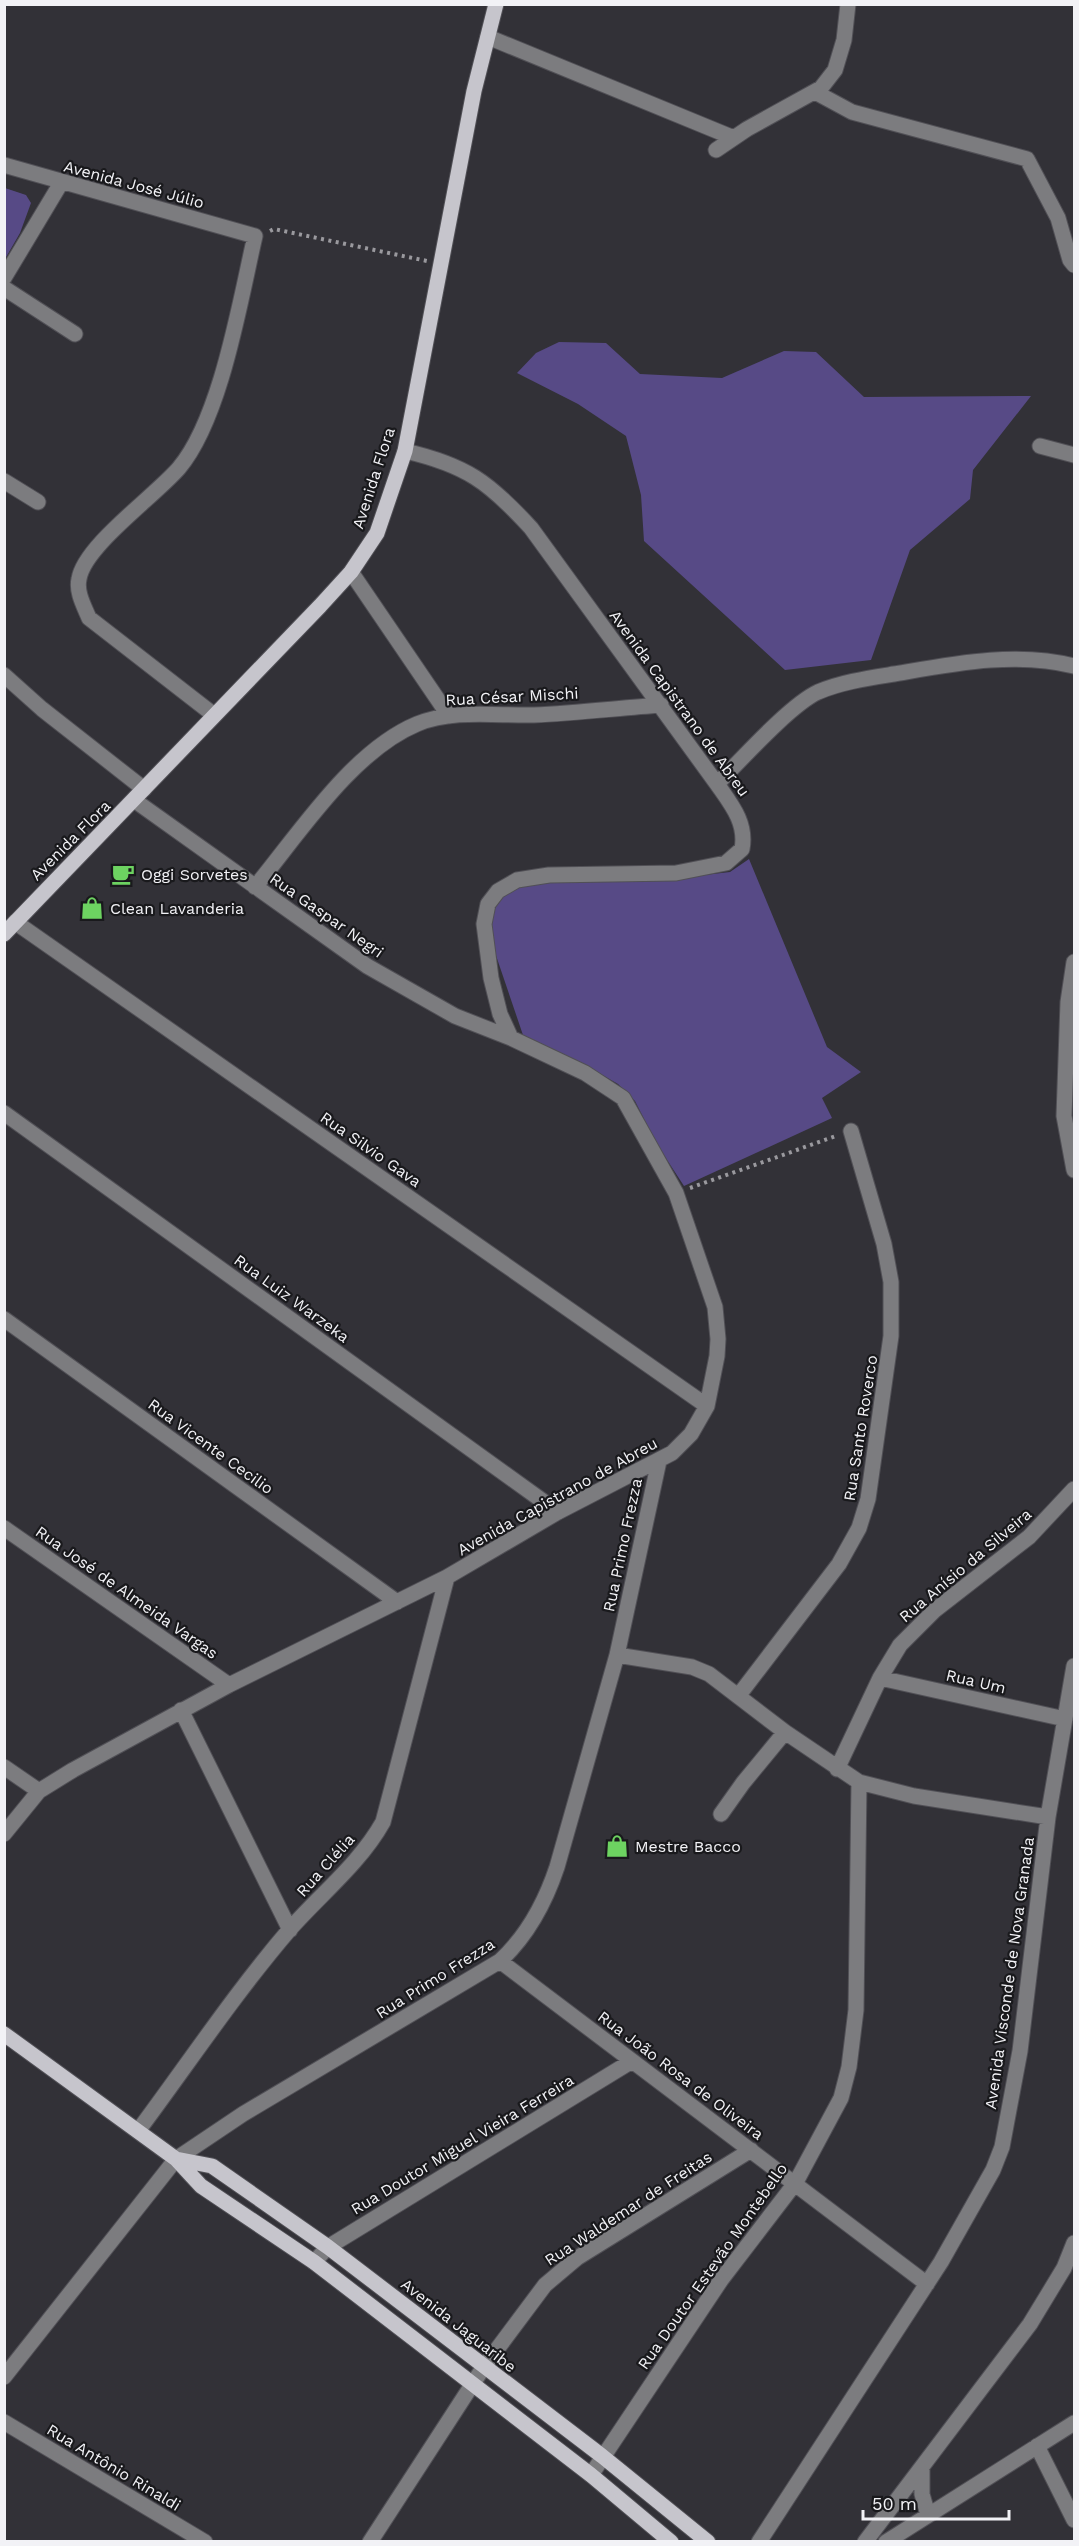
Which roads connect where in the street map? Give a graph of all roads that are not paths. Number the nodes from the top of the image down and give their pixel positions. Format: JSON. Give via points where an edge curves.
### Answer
{"nodes":[{"id":1,"x":496,"y":4,"type":"edge"},
{"id":2,"x":848,"y":4,"type":"edge"},
{"id":3,"x":488,"y":37,"type":"junction"},
{"id":4,"x":815,"y":92,"type":"junction"},
{"id":5,"x":734,"y":138,"type":"junction"},
{"id":6,"x":716,"y":150,"type":"dead end"},
{"id":7,"x":4,"y":165,"type":"edge"},
{"id":8,"x":61,"y":183,"type":"junction"},
{"id":9,"x":1074,"y":265,"type":"edge"},
{"id":10,"x":4,"y":278,"type":"edge"},
{"id":11,"x":4,"y":288,"type":"edge"},
{"id":12,"x":75,"y":334,"type":"dead end"},
{"id":13,"x":1040,"y":446,"type":"dead end"},
{"id":14,"x":405,"y":451,"type":"junction"},
{"id":15,"x":1074,"y":455,"type":"edge"},
{"id":16,"x":4,"y":481,"type":"edge"},
{"id":17,"x":38,"y":502,"type":"dead end"},
{"id":18,"x":351,"y":572,"type":"junction"},
{"id":19,"x":1074,"y":666,"type":"edge"},
{"id":20,"x":4,"y":675,"type":"edge"},
{"id":21,"x":661,"y":705,"type":"junction"},
{"id":22,"x":214,"y":714,"type":"junction"},
{"id":23,"x":449,"y":716,"type":"junction"},
{"id":24,"x":717,"y":784,"type":"junction"},
{"id":25,"x":139,"y":795,"type":"junction"},
{"id":26,"x":255,"y":887,"type":"junction"},
{"id":27,"x":15,"y":922,"type":"junction"},
{"id":28,"x":4,"y":934,"type":"edge"},
{"id":29,"x":1074,"y":962,"type":"edge"},
{"id":30,"x":511,"y":1038,"type":"junction"},
{"id":31,"x":4,"y":1113,"type":"edge"},
{"id":32,"x":851,"y":1131,"type":"road end"},
{"id":33,"x":1074,"y":1170,"type":"edge"},
{"id":34,"x":4,"y":1319,"type":"edge"},
{"id":35,"x":707,"y":1406,"type":"junction"},
{"id":36,"x":659,"y":1461,"type":"junction"},
{"id":37,"x":1074,"y":1489,"type":"edge"},
{"id":38,"x":558,"y":1512,"type":"junction"},
{"id":39,"x":4,"y":1528,"type":"edge"},
{"id":40,"x":447,"y":1577,"type":"junction"},
{"id":41,"x":397,"y":1602,"type":"junction"},
{"id":42,"x":616,"y":1655,"type":"junction"},
{"id":43,"x":1074,"y":1666,"type":"edge"},
{"id":44,"x":880,"y":1678,"type":"junction"},
{"id":45,"x":229,"y":1685,"type":"junction"},
{"id":46,"x":740,"y":1695,"type":"junction"},
{"id":47,"x":181,"y":1710,"type":"junction"},
{"id":48,"x":1065,"y":1719,"type":"junction"},
{"id":49,"x":785,"y":1732,"type":"junction"},
{"id":50,"x":4,"y":1767,"type":"edge"},
{"id":51,"x":837,"y":1769,"type":"junction"},
{"id":52,"x":859,"y":1782,"type":"junction"},
{"id":53,"x":39,"y":1791,"type":"junction"},
{"id":54,"x":721,"y":1814,"type":"dead end"},
{"id":55,"x":1048,"y":1817,"type":"junction"},
{"id":56,"x":4,"y":1834,"type":"edge"},
{"id":57,"x":290,"y":1930,"type":"junction"},
{"id":58,"x":500,"y":1961,"type":"junction"},
{"id":59,"x":4,"y":2034,"type":"edge"},
{"id":60,"x":632,"y":2061,"type":"junction"},
{"id":61,"x":138,"y":2132,"type":"junction"},
{"id":62,"x":751,"y":2150,"type":"junction"},
{"id":63,"x":176,"y":2159,"type":"junction"},
{"id":64,"x":796,"y":2182,"type":"junction"},
{"id":65,"x":1074,"y":2243,"type":"edge"},
{"id":66,"x":328,"y":2247,"type":"junction"},
{"id":67,"x":314,"y":2262,"type":"junction"},
{"id":68,"x":927,"y":2283,"type":"junction"},
{"id":69,"x":483,"y":2367,"type":"junction"},
{"id":70,"x":4,"y":2377,"type":"edge"},
{"id":71,"x":472,"y":2384,"type":"junction"},
{"id":72,"x":4,"y":2422,"type":"edge"},
{"id":73,"x":1074,"y":2423,"type":"edge"},
{"id":74,"x":1037,"y":2446,"type":"junction"},
{"id":75,"x":602,"y":2456,"type":"junction"},
{"id":76,"x":922,"y":2470,"type":"junction"},
{"id":77,"x":591,"y":2475,"type":"junction"},
{"id":78,"x":928,"y":2515,"type":"junction"},
{"id":79,"x":1074,"y":2520,"type":"edge"},
{"id":80,"x":205,"y":2541,"type":"edge"},
{"id":81,"x":370,"y":2541,"type":"edge"},
{"id":82,"x":671,"y":2541,"type":"edge"},
{"id":83,"x":708,"y":2541,"type":"edge"},
{"id":84,"x":759,"y":2541,"type":"edge"},
{"id":85,"x":865,"y":2541,"type":"edge"},
{"id":86,"x":886,"y":2541,"type":"edge"}],
"edges":[{"from":1,"to":3,"type":"main road","name":"Avenida Flora"},
{"from":2,"to":4,"type":"street","via":[[844,40],[835,70]]},
{"from":3,"to":5,"type":"street"},
{"from":3,"to":14,"type":"main road","name":"Avenida Flora","via":[[474,91]]},
{"from":4,"to":5,"type":"street"},
{"from":4,"to":9,"type":"street","via":[[852,112],[1027,159],[1058,218]]},
{"from":5,"to":6,"type":"street"},
{"from":7,"to":8,"type":"street","name":"Avenida José Júlio"},
{"from":8,"to":10,"type":"street"},
{"from":8,"to":22,"type":"street","name":"Avenida José Júlio","via":[[255,236],[207,422],[180,467],[102,541],[82,566],[78,581],[89,618]]},
{"from":11,"to":12,"type":"street"},
{"from":13,"to":15,"type":"street"},
{"from":14,"to":18,"type":"main road","name":"Avenida Flora","via":[[377,533]]},
{"from":14,"to":21,"type":"street","name":"Avenida Capistrano de Abreu","via":[[464,470],[497,491],[531,528]]},
{"from":16,"to":17,"type":"street"},
{"from":18,"to":22,"type":"main road","name":"Avenida Flora"},
{"from":18,"to":23,"type":"street"},
{"from":19,"to":24,"type":"street","via":[[1018,659],[954,663],[863,679],[818,692]]},
{"from":20,"to":25,"type":"street","name":"Rua Gaspar Negri"},
{"from":21,"to":23,"type":"street","name":"Rua César Mischi","via":[[534,715]]},
{"from":21,"to":24,"type":"street","name":"Avenida Capistrano de Abreu"},
{"from":22,"to":25,"type":"main road","name":"Avenida Flora"},
{"from":23,"to":26,"type":"street","name":"Rua César Mischi","via":[[418,723],[390,738],[365,759]]},
{"from":24,"to":30,"type":"street","name":"Avenida Capistrano de Abreu","via":[[737,813],[745,835],[742,849],[726,863],[676,873],[549,875],[517,880],[498,891],[488,904],[484,924],[491,978]]},
{"from":25,"to":26,"type":"street","name":"Rua Gaspar Negri"},
{"from":25,"to":27,"type":"main road","name":"Avenida Flora"},
{"from":26,"to":30,"type":"street","name":"Rua Gaspar Negri","via":[[367,966],[454,1016]]},
{"from":27,"to":28,"type":"main road","name":"Avenida Flora"},
{"from":27,"to":35,"type":"street","name":"Rua Silvio Gava"},
{"from":29,"to":33,"type":"street","via":[[1068,1002],[1064,1116]]},
{"from":30,"to":35,"type":"street","name":"Avenida Capistrano de Abreu","via":[[585,1072],[623,1098],[676,1193],[718,1324],[717,1356]]},
{"from":31,"to":38,"type":"street","name":"Rua Luiz Warzeka"},
{"from":32,"to":46,"type":"street","name":"Rua Santo Roverco","via":[[891,1282],[889,1357],[868,1499],[859,1528],[839,1564]]},
{"from":34,"to":41,"type":"street","name":"Rua Vicente Cecilio"},
{"from":35,"to":36,"type":"street","name":"Avenida Capistrano de Abreu","via":[[691,1434]]},
{"from":36,"to":38,"type":"street","name":"Avenida Capistrano de Abreu"},
{"from":36,"to":42,"type":"street","name":"Rua Primo Frezza"},
{"from":37,"to":44,"type":"street","name":"Rua Anísio da Silveira","via":[[1029,1537],[915,1629],[894,1653]]},
{"from":38,"to":40,"type":"street","name":"Avenida Capistrano de Abreu"},
{"from":39,"to":45,"type":"street","name":"Rua José de Almeida Vargas"},
{"from":40,"to":41,"type":"street","name":"Avenida Capistrano de Abreu"},
{"from":40,"to":57,"type":"street","name":"Rua Clélia","via":[[383,1822],[344,1872]]},
{"from":41,"to":45,"type":"street","name":"Avenida Capistrano de Abreu"},
{"from":42,"to":46,"type":"street","via":[[702,1670]]},
{"from":42,"to":58,"type":"street","name":"Rua Primo Frezza","via":[[551,1885],[529,1928]]},
{"from":43,"to":48,"type":"street","name":"Avenida Visconde de Nova Granada"},
{"from":44,"to":48,"type":"street","name":"Rua Um"},
{"from":44,"to":51,"type":"street","name":"Rua Anísio da Silveira"},
{"from":45,"to":47,"type":"street","name":"Avenida Capistrano de Abreu"},
{"from":46,"to":49,"type":"street"},
{"from":47,"to":53,"type":"street","name":"Avenida Capistrano de Abreu"},
{"from":47,"to":57,"type":"street"},
{"from":48,"to":55,"type":"street","name":"Avenida Visconde de Nova Granada"},
{"from":49,"to":51,"type":"street"},
{"from":49,"to":54,"type":"street"},
{"from":50,"to":53,"type":"street"},
{"from":51,"to":52,"type":"street"},
{"from":52,"to":55,"type":"street","via":[[914,1796]]},
{"from":52,"to":64,"type":"street","name":"Rua Doutor Estevão Montebello","via":[[856,2010],[849,2067],[841,2098]]},
{"from":53,"to":56,"type":"street","name":"Avenida Capistrano de Abreu"},
{"from":55,"to":68,"type":"street","name":"Avenida Visconde de Nova Granada","via":[[1020,2051],[1002,2147],[993,2170]]},
{"from":57,"to":61,"type":"street","name":"Rua Clélia"},
{"from":58,"to":60,"type":"street","name":"Rua João Rosa de Oliveira"},
{"from":58,"to":63,"type":"street","name":"Rua Primo Frezza","via":[[243,2114]]},
{"from":59,"to":61,"type":"main road","name":"Avenida Jaguaribe"},
{"from":60,"to":62,"type":"street","name":"Rua João Rosa de Oliveira"},
{"from":60,"to":66,"type":"street","name":"Rua Doutor Miguel Vieira Ferreira"},
{"from":61,"to":63,"type":"main road","name":"Avenida Jaguaribe"},
{"from":62,"to":64,"type":"street","name":"Rua João Rosa de Oliveira"},
{"from":62,"to":69,"type":"street","name":"Rua Waldemar de Freitas","via":[[561,2270],[545,2285]]},
{"from":63,"to":66,"type":"main road","name":"Avenida Jaguaribe","via":[[212,2166]]},
{"from":63,"to":67,"type":"main road","name":"Avenida Jaguaribe","via":[[201,2187]]},
{"from":63,"to":70,"type":"street","name":"Rua Primo Frezza"},
{"from":64,"to":68,"type":"street","name":"Rua João Rosa de Oliveira"},
{"from":64,"to":75,"type":"street","name":"Rua Doutor Estevão Montebello","via":[[721,2280]]},
{"from":65,"to":76,"type":"street","via":[[1064,2268],[1030,2324]]},
{"from":66,"to":67,"type":"street","name":"Rua Doutor Miguel Vieira Ferreira"},
{"from":66,"to":69,"type":"main road","name":"Avenida Jaguaribe"},
{"from":67,"to":71,"type":"main road","name":"Avenida Jaguaribe"},
{"from":68,"to":84,"type":"street","name":"Avenida Visconde de Nova Granada"},
{"from":69,"to":71,"type":"street","name":"Rua Waldemar de Freitas"},
{"from":69,"to":75,"type":"main road","name":"Avenida Jaguaribe"},
{"from":71,"to":77,"type":"main road","name":"Avenida Jaguaribe"},
{"from":71,"to":81,"type":"street","name":"Rua Waldemar de Freitas"},
{"from":72,"to":80,"type":"street","name":"Rua Antônio Rinaldi"},
{"from":73,"to":74,"type":"street"},
{"from":74,"to":78,"type":"street"},
{"from":74,"to":79,"type":"street"},
{"from":75,"to":77,"type":"street","name":"Rua Doutor Estevão Montebello"},
{"from":75,"to":83,"type":"main road","name":"Avenida Jaguaribe"},
{"from":76,"to":78,"type":"street","via":[[922,2494]]},
{"from":76,"to":85,"type":"street"},
{"from":77,"to":82,"type":"main road","name":"Avenida Jaguaribe"},
{"from":78,"to":86,"type":"street"}]}
